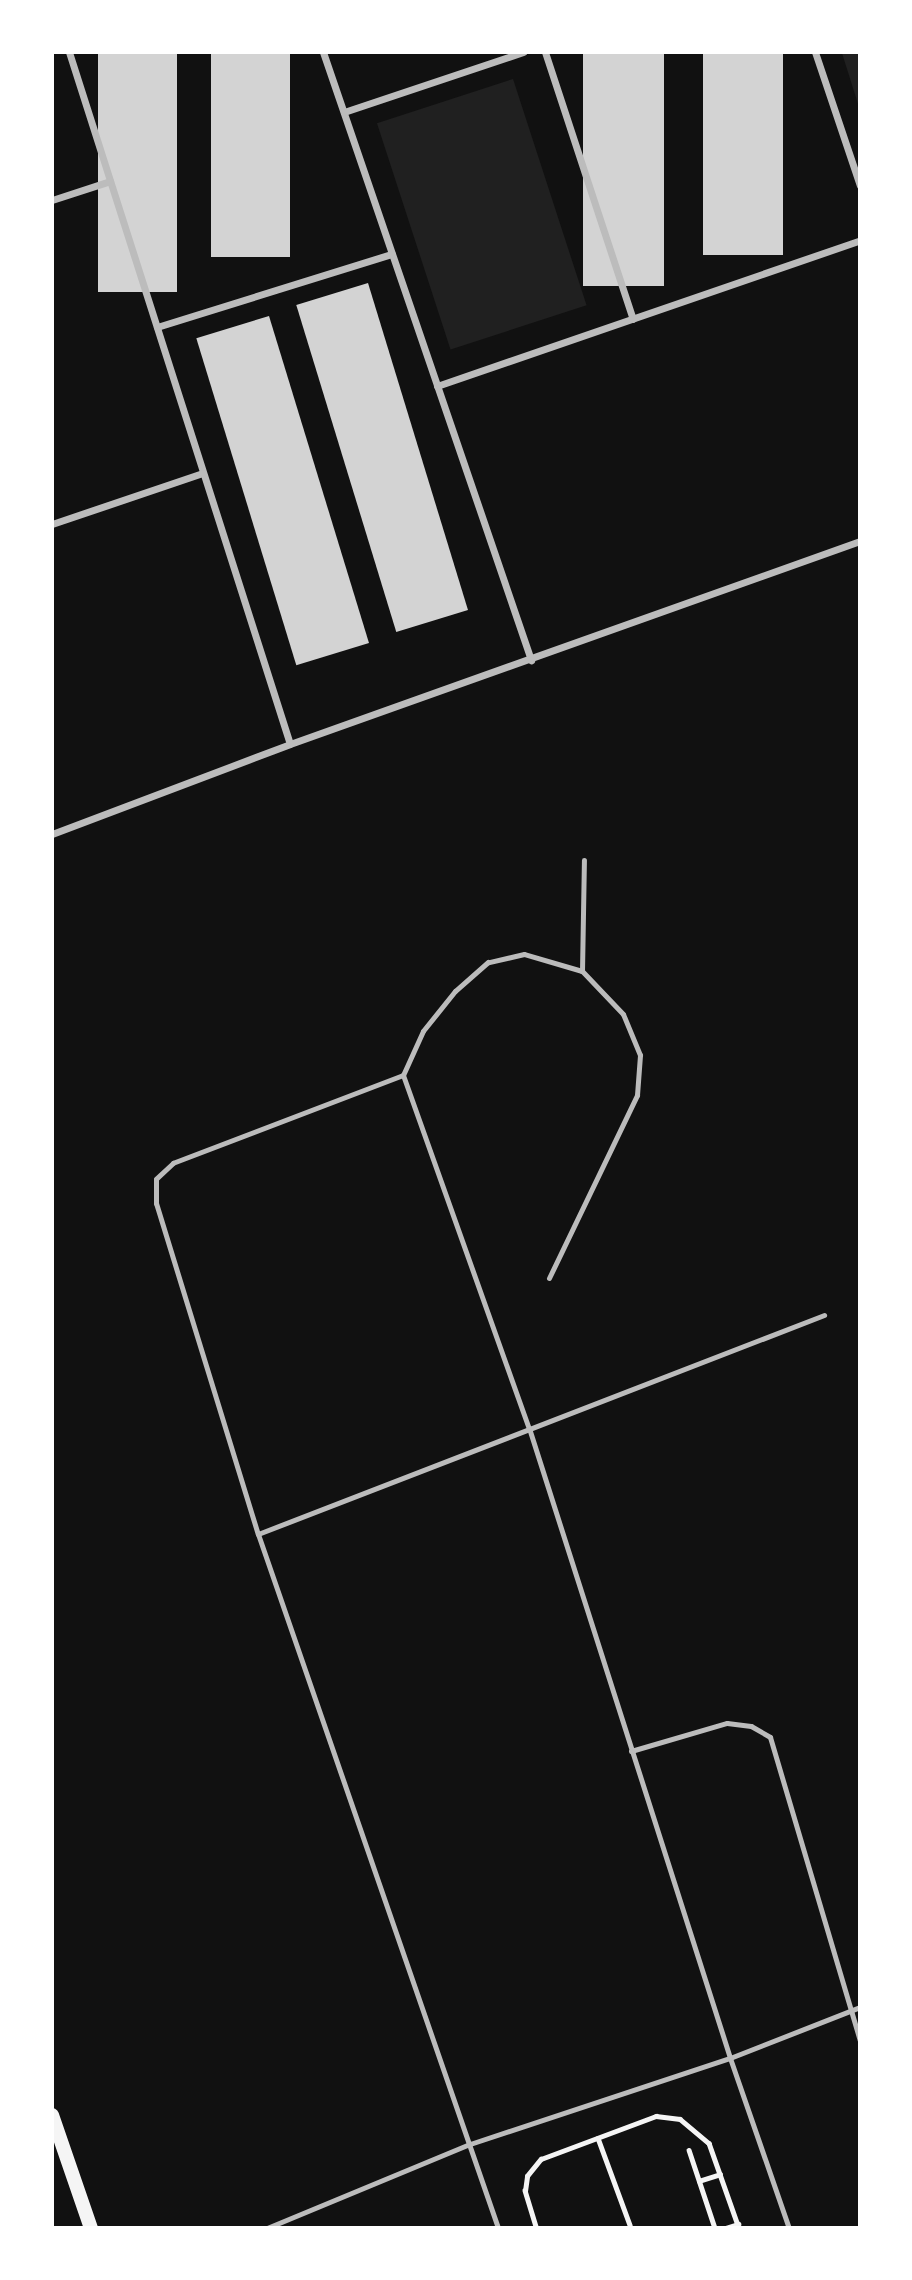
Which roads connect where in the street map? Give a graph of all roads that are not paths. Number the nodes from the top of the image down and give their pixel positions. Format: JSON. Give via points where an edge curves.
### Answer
{"nodes":[{"id":1,"x":69,"y":52,"type":"edge"},
{"id":2,"x":323,"y":52,"type":"edge"},
{"id":3,"x":523,"y":52,"type":"edge"},
{"id":4,"x":545,"y":52,"type":"edge"},
{"id":5,"x":815,"y":52,"type":"edge"},
{"id":6,"x":344,"y":112,"type":"junction"},
{"id":7,"x":110,"y":181,"type":"junction"},
{"id":8,"x":859,"y":186,"type":"edge"},
{"id":9,"x":52,"y":200,"type":"edge"},
{"id":10,"x":859,"y":240,"type":"edge"},
{"id":11,"x":392,"y":254,"type":"junction"},
{"id":12,"x":633,"y":319,"type":"junction"},
{"id":13,"x":157,"y":327,"type":"junction"},
{"id":14,"x":437,"y":386,"type":"junction"},
{"id":15,"x":203,"y":473,"type":"junction"},
{"id":16,"x":52,"y":524,"type":"edge"},
{"id":17,"x":859,"y":541,"type":"edge"},
{"id":18,"x":531,"y":660,"type":"junction"},
{"id":19,"x":289,"y":744,"type":"junction"},
{"id":20,"x":52,"y":834,"type":"edge"},
{"id":21,"x":584,"y":860,"type":"dead end"},
{"id":22,"x":582,"y":971,"type":"junction"},
{"id":23,"x":403,"y":1075,"type":"junction"},
{"id":24,"x":550,"y":1278,"type":"dead end"},
{"id":25,"x":824,"y":1315,"type":"dead end"},
{"id":26,"x":528,"y":1428,"type":"junction"},
{"id":27,"x":258,"y":1534,"type":"junction"},
{"id":28,"x":631,"y":1751,"type":"junction"},
{"id":29,"x":859,"y":2007,"type":"edge"},
{"id":30,"x":850,"y":2011,"type":"junction"},
{"id":31,"x":859,"y":2040,"type":"edge"},
{"id":32,"x":730,"y":2058,"type":"junction"},
{"id":33,"x":52,"y":2115,"type":"edge"},
{"id":34,"x":470,"y":2144,"type":"junction"},
{"id":35,"x":91,"y":2228,"type":"edge"},
{"id":36,"x":267,"y":2228,"type":"edge"},
{"id":37,"x":498,"y":2228,"type":"edge"},
{"id":38,"x":789,"y":2228,"type":"edge"}],
"edges":[{"from":1,"to":7,"type":"street"},
{"from":2,"to":6,"type":"street"},
{"from":3,"to":6,"type":"street"},
{"from":4,"to":12,"type":"street"},
{"from":5,"to":8,"type":"street"},
{"from":6,"to":11,"type":"street"},
{"from":7,"to":9,"type":"street"},
{"from":7,"to":13,"type":"street"},
{"from":10,"to":12,"type":"street"},
{"from":11,"to":13,"type":"street"},
{"from":11,"to":14,"type":"street"},
{"from":12,"to":14,"type":"street"},
{"from":13,"to":15,"type":"street"},
{"from":14,"to":18,"type":"street"},
{"from":15,"to":16,"type":"street"},
{"from":15,"to":19,"type":"street"},
{"from":17,"to":18,"type":"street"},
{"from":18,"to":19,"type":"street"},
{"from":19,"to":20,"type":"street"},
{"from":21,"to":22,"type":"lane"},
{"from":22,"to":23,"type":"lane","via":[[524,954],[488,961],[422,1031]]},
{"from":22,"to":24,"type":"lane","via":[[623,1014],[640,1055],[637,1095]]},
{"from":23,"to":26,"type":"lane"},
{"from":23,"to":27,"type":"lane","via":[[173,1163],[156,1179],[156,1203]]},
{"from":25,"to":26,"type":"lane"},
{"from":26,"to":27,"type":"lane"},
{"from":26,"to":28,"type":"lane"},
{"from":27,"to":34,"type":"lane"},
{"from":28,"to":30,"type":"lane","via":[[727,1723],[751,1726],[771,1737]]},
{"from":28,"to":32,"type":"lane"},
{"from":29,"to":30,"type":"lane"},
{"from":30,"to":31,"type":"lane"},
{"from":30,"to":32,"type":"lane"},
{"from":32,"to":34,"type":"lane"},
{"from":32,"to":38,"type":"lane"},
{"from":33,"to":35,"type":"main road"},
{"from":34,"to":36,"type":"lane"},
{"from":34,"to":37,"type":"lane"}]}
